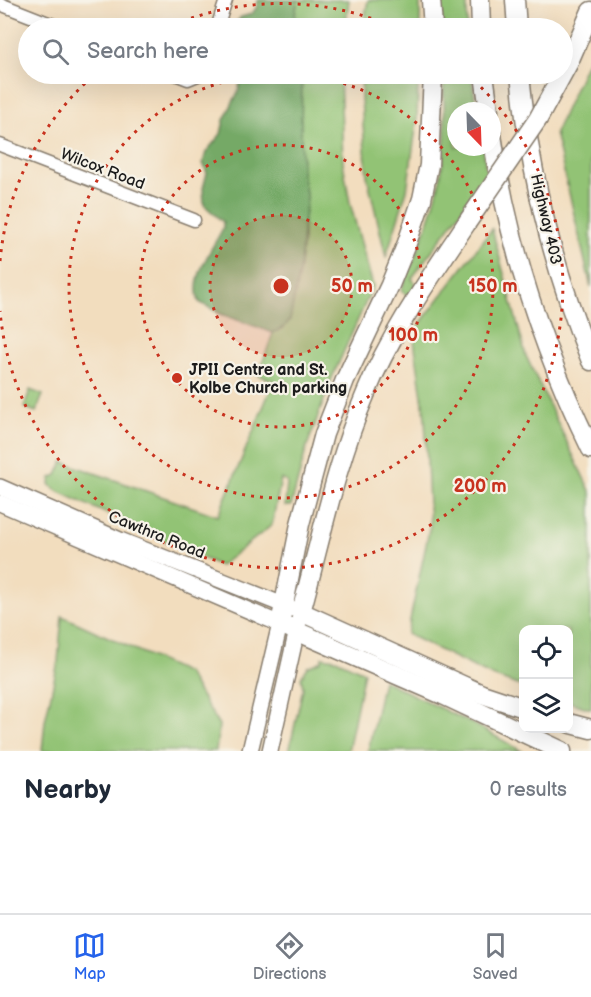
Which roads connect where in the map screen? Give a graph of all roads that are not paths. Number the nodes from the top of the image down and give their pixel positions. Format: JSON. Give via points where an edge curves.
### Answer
{"nodes":[{"id":1,"x":226,"y":0,"type":"edge"},
{"id":2,"x":431,"y":0,"type":"edge"},
{"id":3,"x":480,"y":0,"type":"edge"},
{"id":4,"x":515,"y":0,"type":"edge"},
{"id":5,"x":0,"y":4,"type":"edge"},
{"id":6,"x":591,"y":11,"type":"edge"},
{"id":7,"x":36,"y":18,"type":"edge"},
{"id":8,"x":220,"y":18,"type":"edge"},
{"id":9,"x":432,"y":18,"type":"edge"},
{"id":10,"x":481,"y":18,"type":"edge"},
{"id":11,"x":516,"y":18,"type":"edge"},
{"id":12,"x":573,"y":52,"type":"edge"},
{"id":13,"x":433,"y":84,"type":"edge"},
{"id":14,"x":485,"y":84,"type":"edge"},
{"id":15,"x":521,"y":84,"type":"edge"},
{"id":16,"x":557,"y":84,"type":"edge"},
{"id":17,"x":488,"y":102,"type":"edge"},
{"id":18,"x":0,"y":145,"type":"edge"},
{"id":19,"x":496,"y":156,"type":"edge"},
{"id":20,"x":194,"y":220,"type":"dead end"},
{"id":21,"x":591,"y":361,"type":"edge"},
{"id":22,"x":591,"y":449,"type":"edge"},
{"id":23,"x":0,"y":487,"type":"edge"},
{"id":24,"x":0,"y":503,"type":"edge"},
{"id":25,"x":283,"y":604,"type":"junction"},
{"id":26,"x":300,"y":612,"type":"junction"},
{"id":27,"x":280,"y":624,"type":"junction"},
{"id":28,"x":297,"y":631,"type":"junction"},
{"id":29,"x":519,"y":706,"type":"edge"},
{"id":30,"x":573,"y":724,"type":"edge"},
{"id":31,"x":591,"y":729,"type":"edge"},
{"id":32,"x":250,"y":751,"type":"edge"},
{"id":33,"x":270,"y":751,"type":"edge"},
{"id":34,"x":562,"y":751,"type":"edge"}],
"edges":[{"from":1,"to":8,"type":"street"},
{"from":2,"to":9,"type":"highway"},
{"from":3,"to":10,"type":"highway"},
{"from":4,"to":11,"type":"highway"},
{"from":5,"to":7,"type":"street"},
{"from":6,"to":12,"type":"highway","bridge":true},
{"from":13,"to":25,"type":"highway","via":[[429,165],[422,199],[390,285],[324,434]]},
{"from":14,"to":17,"type":"highway"},
{"from":15,"to":21,"type":"highway","name":"Highway 403","via":[[544,213]]},
{"from":16,"to":26,"type":"highway","bridge":true,"via":[[538,119],[405,318],[366,392],[335,480]]},
{"from":18,"to":20,"type":"street","name":"Wilcox Road"},
{"from":19,"to":22,"type":"highway","via":[[530,297]]},
{"from":23,"to":25,"type":"main road","name":"Cawthra Road","via":[[120,540]]},
{"from":24,"to":27,"type":"main road","name":"Cawthra Road"},
{"from":25,"to":26,"type":"main road","name":"Cawthra Road"},
{"from":25,"to":27,"type":"highway"},
{"from":26,"to":28,"type":"main road"},
{"from":26,"to":29,"type":"highway","via":[[482,694]]},
{"from":27,"to":28,"type":"highway"},
{"from":27,"to":32,"type":"main road"},
{"from":28,"to":33,"type":"main road"},
{"from":28,"to":34,"type":"highway"},
{"from":30,"to":31,"type":"highway"}]}
